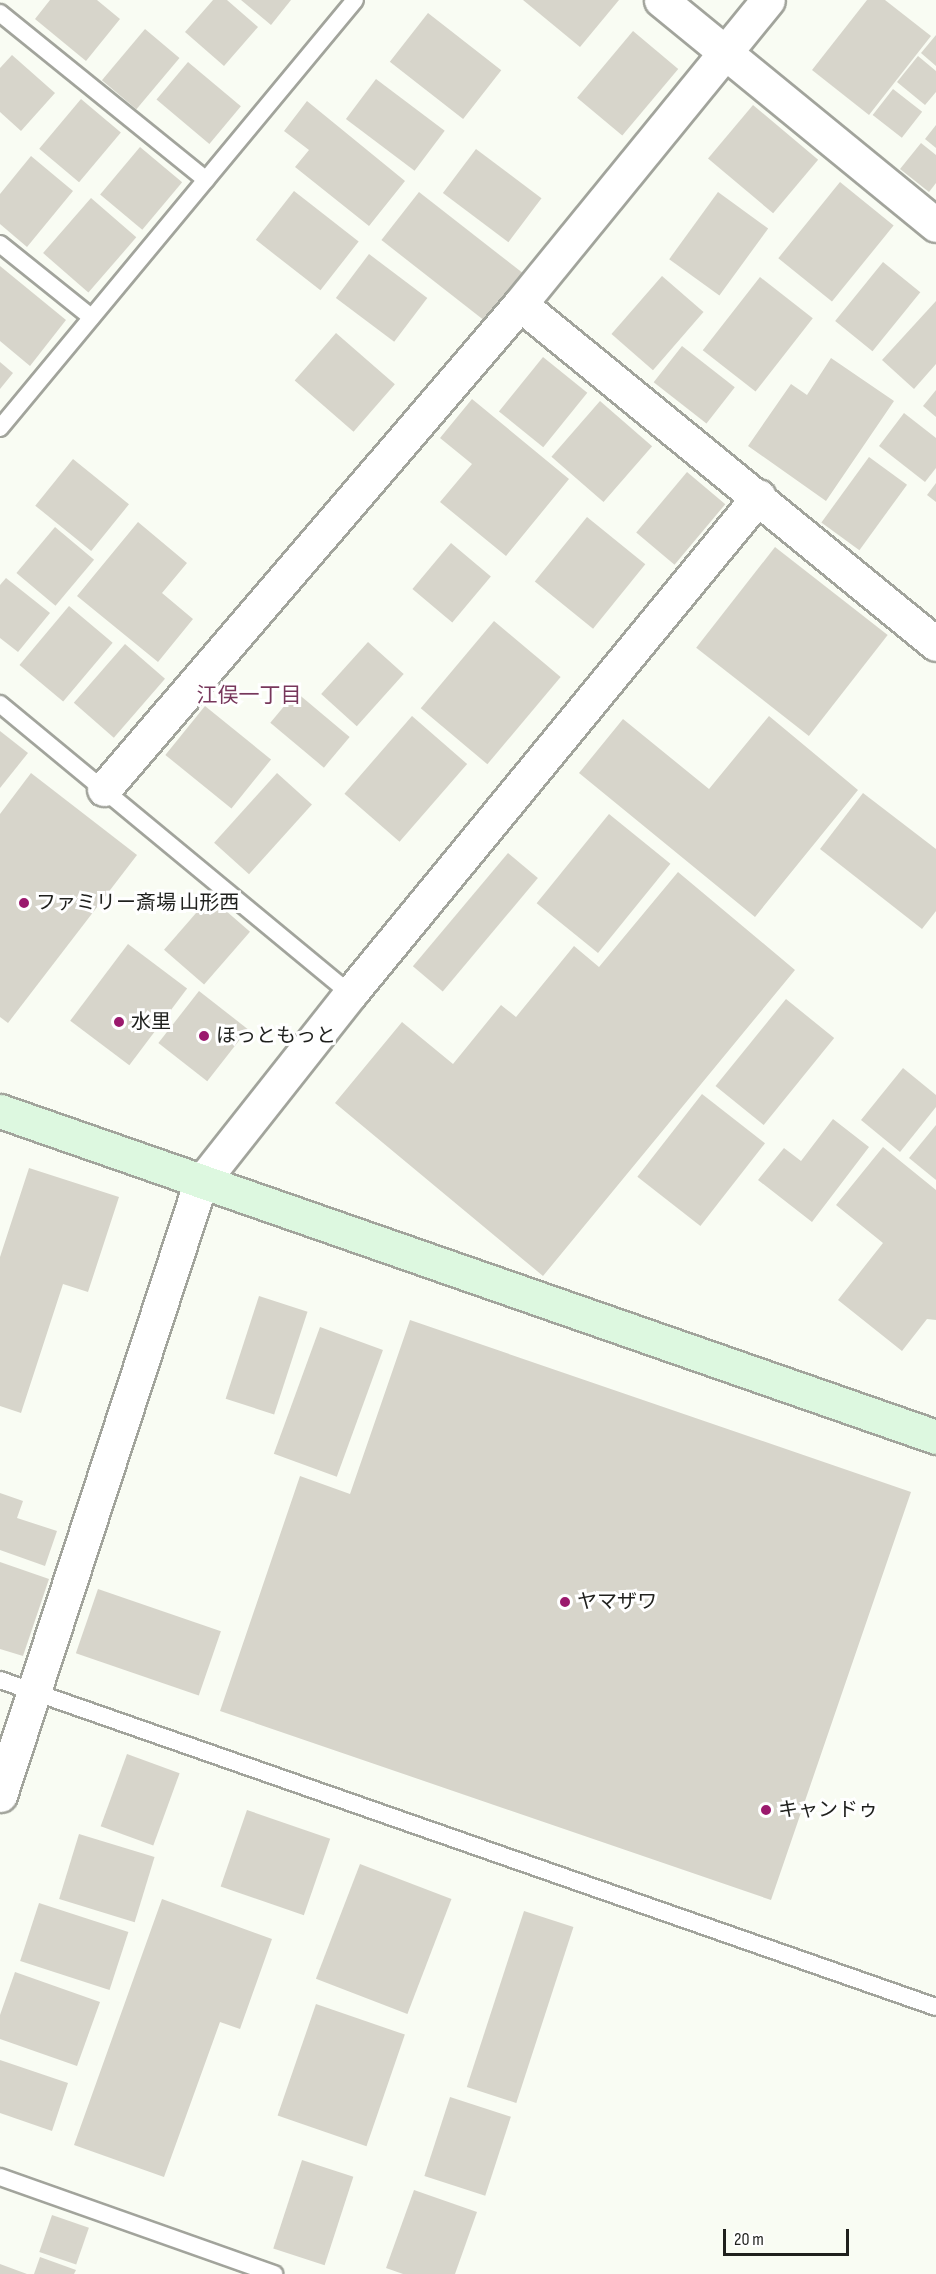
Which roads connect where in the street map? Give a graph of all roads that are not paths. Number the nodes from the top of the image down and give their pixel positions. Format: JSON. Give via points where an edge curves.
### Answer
{"nodes":[{"id":1,"x":356,"y":0,"type":"edge"},
{"id":2,"x":661,"y":0,"type":"edge"},
{"id":3,"x":768,"y":0,"type":"edge"},
{"id":4,"x":0,"y":13,"type":"edge"},
{"id":5,"x":726,"y":52,"type":"junction"},
{"id":6,"x":207,"y":180,"type":"junction"},
{"id":7,"x":936,"y":225,"type":"edge"},
{"id":8,"x":0,"y":244,"type":"edge"},
{"id":9,"x":520,"y":304,"type":"junction"},
{"id":10,"x":92,"y":317,"type":"junction"},
{"id":11,"x":0,"y":428,"type":"edge"},
{"id":12,"x":759,"y":496,"type":"junction"},
{"id":13,"x":936,"y":644,"type":"edge"},
{"id":14,"x":0,"y":704,"type":"edge"},
{"id":15,"x":104,"y":789,"type":"junction"},
{"id":16,"x":350,"y":994,"type":"junction"},
{"id":17,"x":0,"y":1111,"type":"edge"},
{"id":18,"x":200,"y":1184,"type":"junction"},
{"id":19,"x":936,"y":1437,"type":"edge"},
{"id":20,"x":0,"y":1680,"type":"edge"},
{"id":21,"x":36,"y":1692,"type":"junction"},
{"id":22,"x":0,"y":1795,"type":"edge"},
{"id":23,"x":936,"y":2007,"type":"edge"},
{"id":24,"x":0,"y":2177,"type":"edge"},
{"id":25,"x":274,"y":2274,"type":"edge"}],
"edges":[{"from":1,"to":6,"type":"lane"},
{"from":2,"to":5,"type":"street"},
{"from":3,"to":5,"type":"street"},
{"from":4,"to":6,"type":"lane"},
{"from":5,"to":7,"type":"street"},
{"from":5,"to":9,"type":"street"},
{"from":6,"to":10,"type":"lane"},
{"from":8,"to":10,"type":"lane"},
{"from":9,"to":12,"type":"street"},
{"from":9,"to":15,"type":"street"},
{"from":10,"to":11,"type":"lane"},
{"from":12,"to":13,"type":"street"},
{"from":12,"to":16,"type":"street"},
{"from":14,"to":15,"type":"lane"},
{"from":15,"to":16,"type":"lane"},
{"from":16,"to":18,"type":"street"},
{"from":17,"to":18,"type":"street"},
{"from":18,"to":19,"type":"street"},
{"from":18,"to":21,"type":"street"},
{"from":20,"to":21,"type":"lane"},
{"from":21,"to":22,"type":"street"},
{"from":21,"to":23,"type":"lane"},
{"from":24,"to":25,"type":"lane"}]}
